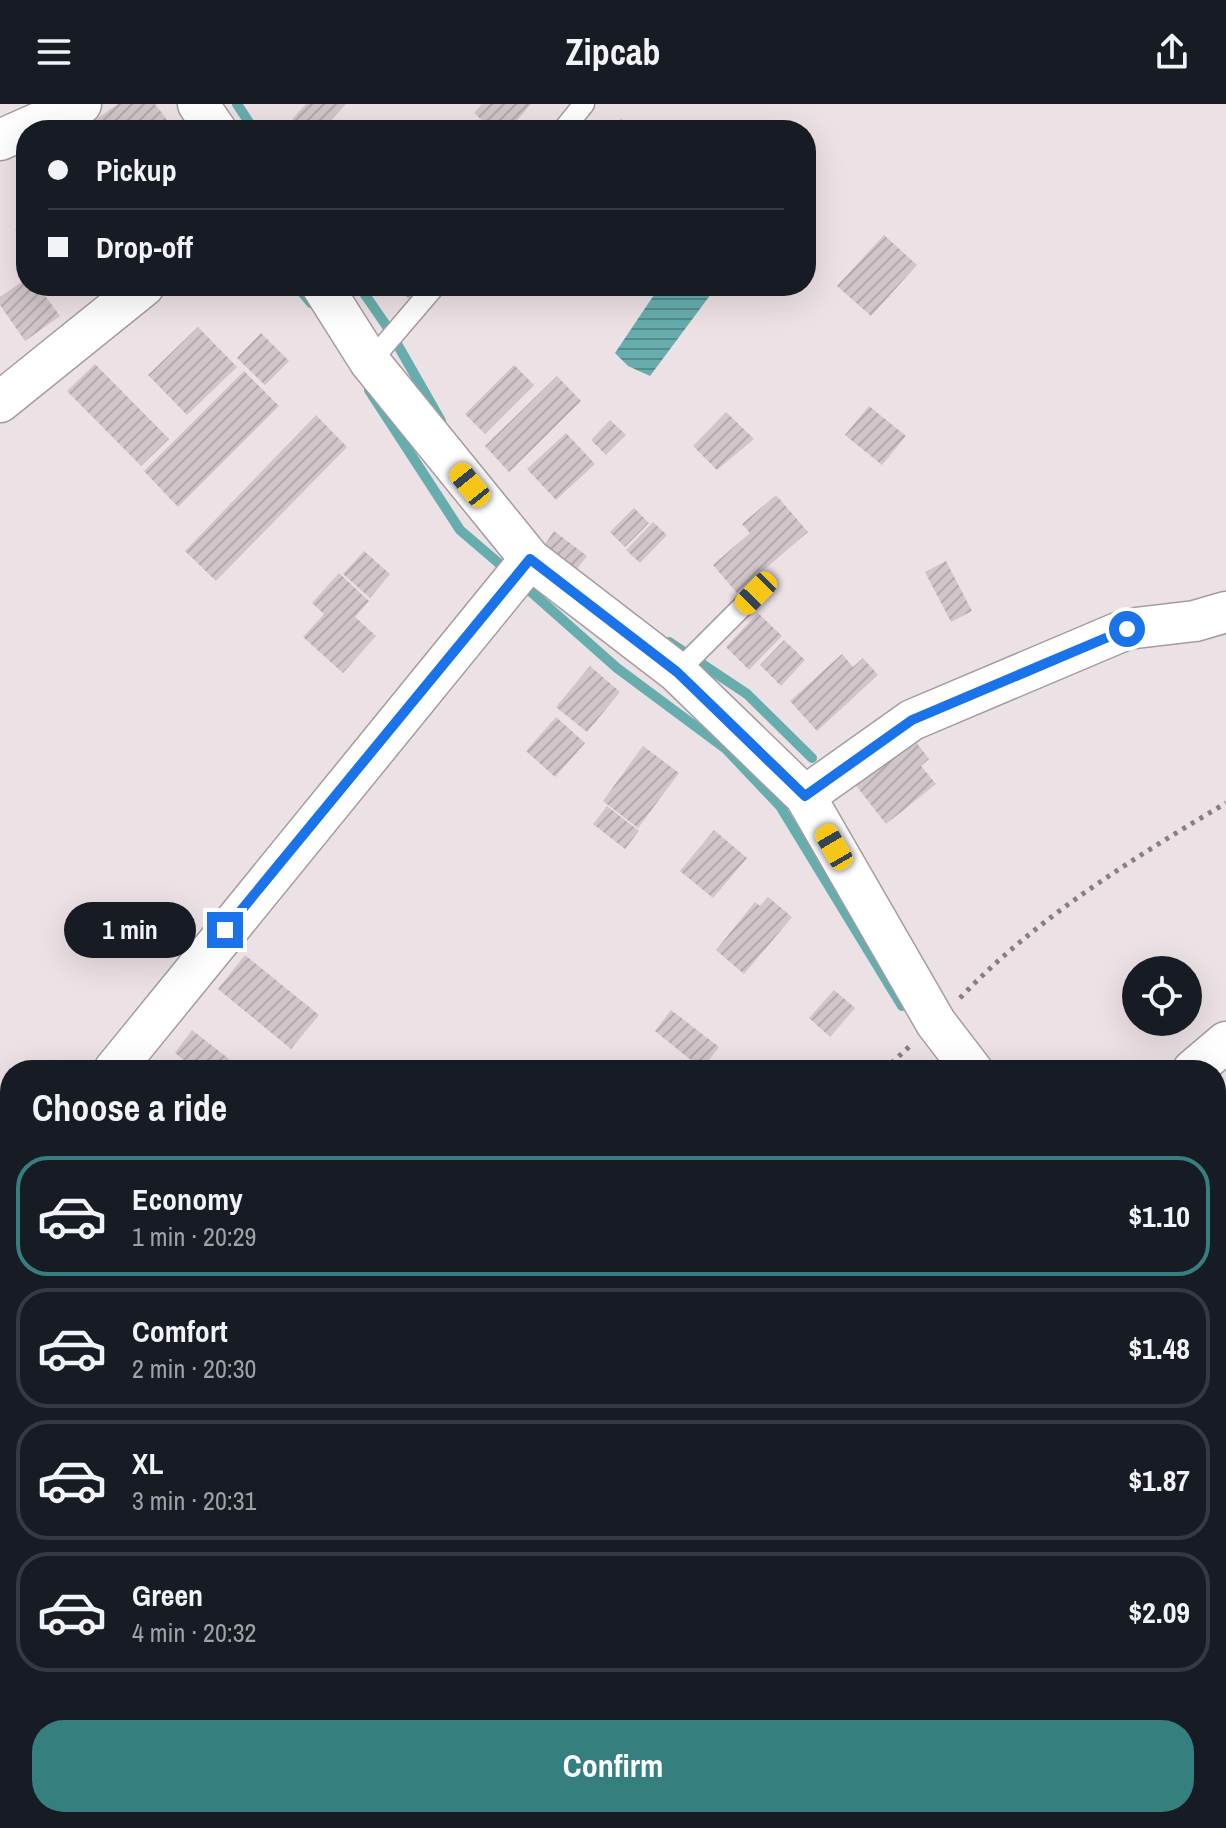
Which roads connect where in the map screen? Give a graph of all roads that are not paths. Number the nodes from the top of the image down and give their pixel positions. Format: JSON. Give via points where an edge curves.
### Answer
{"nodes":[{"id":1,"x":81,"y":104,"type":"edge"},
{"id":2,"x":584,"y":104,"type":"edge"},
{"id":3,"x":45,"y":120,"type":"edge"},
{"id":4,"x":571,"y":120,"type":"edge"},
{"id":5,"x":132,"y":296,"type":"edge"},
{"id":6,"x":331,"y":296,"type":"edge"},
{"id":7,"x":427,"y":296,"type":"edge"},
{"id":8,"x":379,"y":350,"type":"junction"},
{"id":9,"x":0,"y":402,"type":"edge"},
{"id":10,"x":519,"y":571,"type":"junction"},
{"id":11,"x":756,"y":593,"type":"dead end"},
{"id":12,"x":1226,"y":612,"type":"edge"},
{"id":13,"x":689,"y":660,"type":"junction"},
{"id":14,"x":805,"y":796,"type":"junction"},
{"id":15,"x":1226,"y":1042,"type":"edge"},
{"id":16,"x":122,"y":1060,"type":"edge"},
{"id":17,"x":964,"y":1060,"type":"edge"},
{"id":18,"x":1205,"y":1060,"type":"edge"}],
"edges":[{"from":1,"to":3,"type":"street"},
{"from":2,"to":4,"type":"lane"},
{"from":5,"to":9,"type":"street"},
{"from":6,"to":8,"type":"street"},
{"from":7,"to":8,"type":"lane"},
{"from":8,"to":10,"type":"street"},
{"from":10,"to":13,"type":"street"},
{"from":10,"to":16,"type":"street"},
{"from":11,"to":13,"type":"lane"},
{"from":12,"to":14,"type":"street","via":[[1127,629],[912,720]]},
{"from":13,"to":14,"type":"street"},
{"from":14,"to":17,"type":"street","via":[[936,1023]]},
{"from":15,"to":18,"type":"street"}]}
